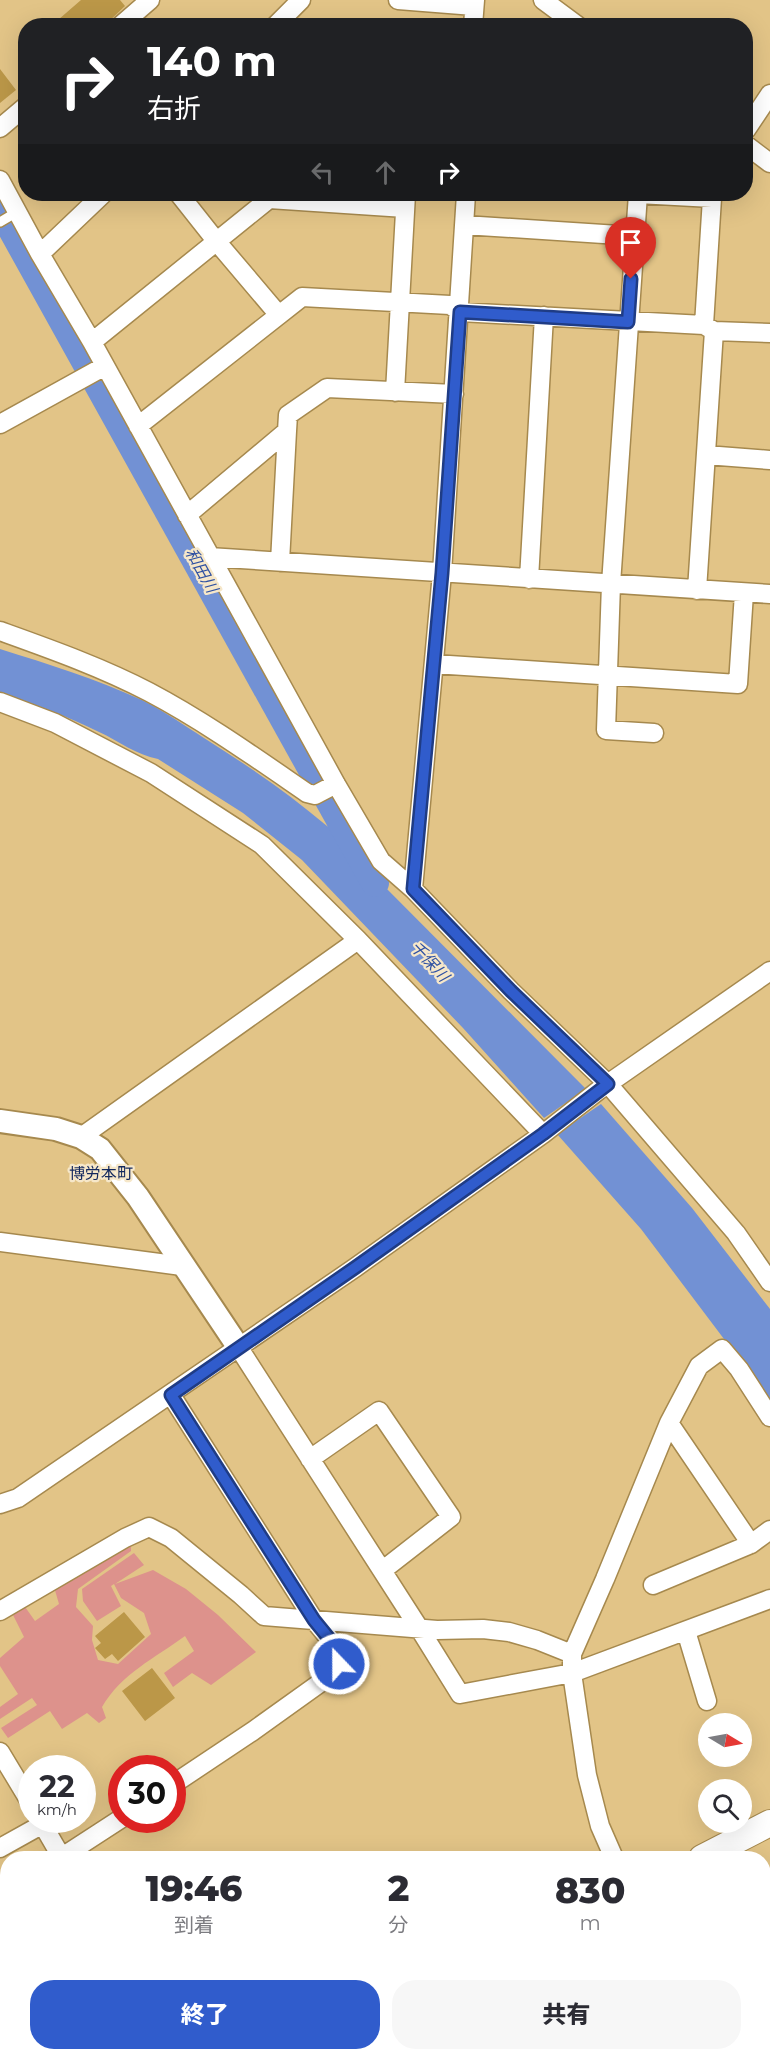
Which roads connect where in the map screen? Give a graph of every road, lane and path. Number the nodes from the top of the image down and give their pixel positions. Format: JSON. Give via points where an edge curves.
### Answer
{"nodes":[{"id":1,"x":150,"y":0,"type":"edge"},
{"id":2,"x":301,"y":0,"type":"edge"},
{"id":3,"x":398,"y":0,"type":"edge"},
{"id":4,"x":543,"y":0,"type":"edge"},
{"id":5,"x":475,"y":3,"type":"edge"},
{"id":6,"x":129,"y":18,"type":"edge"},
{"id":7,"x":283,"y":18,"type":"edge"},
{"id":8,"x":474,"y":18,"type":"edge"},
{"id":9,"x":567,"y":18,"type":"edge"},
{"id":10,"x":770,"y":94,"type":"edge"},
{"id":11,"x":18,"y":113,"type":"edge"},
{"id":12,"x":753,"y":120,"type":"edge"},
{"id":13,"x":0,"y":128,"type":"edge"},
{"id":14,"x":753,"y":150,"type":"edge"},
{"id":15,"x":770,"y":163,"type":"edge"},
{"id":16,"x":0,"y":180,"type":"edge"},
{"id":17,"x":96,"y":201,"type":"edge"},
{"id":18,"x":185,"y":201,"type":"edge"},
{"id":19,"x":267,"y":201,"type":"edge"},
{"id":20,"x":406,"y":201,"type":"edge"},
{"id":21,"x":466,"y":201,"type":"edge"},
{"id":22,"x":637,"y":201,"type":"edge"},
{"id":23,"x":712,"y":201,"type":"edge"},
{"id":24,"x":15,"y":213,"type":"junction"},
{"id":25,"x":0,"y":222,"type":"edge"},
{"id":26,"x":465,"y":225,"type":"junction"},
{"id":27,"x":634,"y":236,"type":"junction"},
{"id":28,"x":217,"y":242,"type":"junction"},
{"id":29,"x":40,"y":254,"type":"junction"},
{"id":30,"x":400,"y":302,"type":"junction"},
{"id":31,"x":460,"y":312,"type":"junction"},
{"id":32,"x":278,"y":314,"type":"junction"},
{"id":33,"x":544,"y":316,"type":"junction"},
{"id":34,"x":628,"y":322,"type":"junction"},
{"id":35,"x":709,"y":328,"type":"junction"},
{"id":36,"x":770,"y":333,"type":"edge"},
{"id":37,"x":92,"y":342,"type":"junction"},
{"id":38,"x":102,"y":368,"type":"junction"},
{"id":39,"x":395,"y":392,"type":"junction"},
{"id":40,"x":453,"y":394,"type":"junction"},
{"id":41,"x":0,"y":424,"type":"edge"},
{"id":42,"x":138,"y":426,"type":"junction"},
{"id":43,"x":287,"y":431,"type":"junction"},
{"id":44,"x":706,"y":455,"type":"junction"},
{"id":45,"x":770,"y":460,"type":"edge"},
{"id":46,"x":187,"y":515,"type":"junction"},
{"id":47,"x":209,"y":557,"type":"junction"},
{"id":48,"x":280,"y":562,"type":"junction"},
{"id":49,"x":442,"y":573,"type":"junction"},
{"id":50,"x":529,"y":579,"type":"junction"},
{"id":51,"x":611,"y":584,"type":"junction"},
{"id":52,"x":698,"y":590,"type":"junction"},
{"id":53,"x":744,"y":593,"type":"junction"},
{"id":54,"x":770,"y":594,"type":"edge"},
{"id":55,"x":0,"y":631,"type":"edge"},
{"id":56,"x":434,"y":663,"type":"junction"},
{"id":57,"x":609,"y":675,"type":"junction"},
{"id":58,"x":0,"y":702,"type":"edge"},
{"id":59,"x":654,"y":733,"type":"dead end"},
{"id":60,"x":327,"y":789,"type":"junction"},
{"id":61,"x":413,"y":889,"type":"junction"},
{"id":62,"x":358,"y":940,"type":"junction"},
{"id":63,"x":770,"y":971,"type":"edge"},
{"id":64,"x":604,"y":1087,"type":"junction"},
{"id":65,"x":0,"y":1121,"type":"edge"},
{"id":66,"x":545,"y":1132,"type":"junction"},
{"id":67,"x":81,"y":1137,"type":"junction"},
{"id":68,"x":0,"y":1242,"type":"edge"},
{"id":69,"x":182,"y":1266,"type":"junction"},
{"id":70,"x":770,"y":1282,"type":"edge"},
{"id":71,"x":239,"y":1348,"type":"junction"},
{"id":72,"x":171,"y":1395,"type":"junction"},
{"id":73,"x":770,"y":1417,"type":"edge"},
{"id":74,"x":669,"y":1424,"type":"junction"},
{"id":75,"x":310,"y":1458,"type":"junction"},
{"id":76,"x":0,"y":1504,"type":"edge"},
{"id":77,"x":770,"y":1530,"type":"edge"},
{"id":78,"x":751,"y":1544,"type":"junction"},
{"id":79,"x":383,"y":1570,"type":"junction"},
{"id":80,"x":653,"y":1585,"type":"dead end"},
{"id":81,"x":770,"y":1599,"type":"edge"},
{"id":82,"x":0,"y":1611,"type":"edge"},
{"id":83,"x":314,"y":1620,"type":"junction"},
{"id":84,"x":420,"y":1628,"type":"junction"},
{"id":85,"x":686,"y":1631,"type":"junction"},
{"id":86,"x":572,"y":1654,"type":"junction"},
{"id":87,"x":572,"y":1673,"type":"junction"},
{"id":88,"x":707,"y":1701,"type":"dead end"},
{"id":89,"x":0,"y":1752,"type":"edge"},
{"id":90,"x":186,"y":1775,"type":"edge"},
{"id":91,"x":18,"y":1782,"type":"edge"},
{"id":92,"x":770,"y":1823,"type":"edge"},
{"id":93,"x":108,"y":1827,"type":"edge"},
{"id":94,"x":24,"y":1833,"type":"edge"},
{"id":95,"x":48,"y":1833,"type":"edge"},
{"id":96,"x":0,"y":1848,"type":"edge"},
{"id":97,"x":58,"y":1851,"type":"edge"},
{"id":98,"x":72,"y":1851,"type":"edge"},
{"id":99,"x":611,"y":1851,"type":"edge"},
{"id":100,"x":716,"y":1851,"type":"edge"}],
"edges":[{"from":1,"to":6,"type":"street"},
{"from":2,"to":7,"type":"street"},
{"from":3,"to":5,"type":"street"},
{"from":4,"to":9,"type":"street"},
{"from":5,"to":8,"type":"street"},
{"from":10,"to":12,"type":"street"},
{"from":11,"to":13,"type":"street"},
{"from":14,"to":15,"type":"street"},
{"from":16,"to":24,"type":"street"},
{"from":17,"to":29,"type":"street"},
{"from":18,"to":28,"type":"street"},
{"from":19,"to":28,"type":"street"},
{"from":20,"to":30,"type":"street"},
{"from":21,"to":26,"type":"street"},
{"from":22,"to":27,"type":"street"},
{"from":23,"to":35,"type":"street"},
{"from":24,"to":25,"type":"lane"},
{"from":24,"to":29,"type":"street"},
{"from":26,"to":27,"type":"street"},
{"from":26,"to":31,"type":"street"},
{"from":27,"to":34,"type":"street"},
{"from":28,"to":32,"type":"street"},
{"from":28,"to":37,"type":"street"},
{"from":29,"to":37,"type":"street"},
{"from":30,"to":31,"type":"street","via":[[450,305]]},
{"from":30,"to":32,"type":"street","via":[[302,297]]},
{"from":30,"to":39,"type":"street"},
{"from":31,"to":33,"type":"street"},
{"from":31,"to":40,"type":"street"},
{"from":32,"to":42,"type":"street"},
{"from":33,"to":34,"type":"street"},
{"from":33,"to":50,"type":"street"},
{"from":34,"to":35,"type":"street"},
{"from":34,"to":51,"type":"street"},
{"from":35,"to":36,"type":"street"},
{"from":35,"to":44,"type":"street"},
{"from":37,"to":38,"type":"street"},
{"from":38,"to":41,"type":"street"},
{"from":38,"to":42,"type":"street"},
{"from":39,"to":40,"type":"street"},
{"from":39,"to":43,"type":"street","via":[[327,388],[288,415]]},
{"from":40,"to":49,"type":"street"},
{"from":42,"to":46,"type":"street"},
{"from":43,"to":46,"type":"street"},
{"from":43,"to":48,"type":"street"},
{"from":44,"to":45,"type":"street"},
{"from":44,"to":52,"type":"street"},
{"from":46,"to":47,"type":"street"},
{"from":47,"to":48,"type":"street"},
{"from":47,"to":60,"type":"street"},
{"from":48,"to":49,"type":"street"},
{"from":49,"to":50,"type":"street"},
{"from":49,"to":56,"type":"street"},
{"from":50,"to":51,"type":"street"},
{"from":51,"to":52,"type":"street"},
{"from":51,"to":57,"type":"street"},
{"from":52,"to":53,"type":"street"},
{"from":53,"to":54,"type":"street"},
{"from":53,"to":57,"type":"street","via":[[738,684]]},
{"from":55,"to":60,"type":"street","via":[[83,661],[148,692],[227,738],[307,793]]},
{"from":56,"to":57,"type":"street"},
{"from":56,"to":61,"type":"street"},
{"from":57,"to":59,"type":"street","via":[[606,730]]},
{"from":58,"to":62,"type":"street","via":[[55,723],[151,773],[262,845]]},
{"from":60,"to":61,"type":"street","via":[[381,861]]},
{"from":61,"to":64,"type":"street"},
{"from":62,"to":66,"type":"street"},
{"from":62,"to":67,"type":"street"},
{"from":63,"to":64,"type":"street"},
{"from":64,"to":66,"type":"street"},
{"from":64,"to":70,"type":"street","via":[[736,1233]]},
{"from":65,"to":67,"type":"street","via":[[56,1129]]},
{"from":66,"to":71,"type":"street"},
{"from":67,"to":69,"type":"street","via":[[100,1149],[120,1172]]},
{"from":68,"to":69,"type":"street"},
{"from":69,"to":71,"type":"street"},
{"from":71,"to":72,"type":"street"},
{"from":71,"to":75,"type":"street"},
{"from":72,"to":76,"type":"street","via":[[18,1498]]},
{"from":72,"to":83,"type":"street"},
{"from":73,"to":74,"type":"street","via":[[722,1349],[699,1366]]},
{"from":74,"to":78,"type":"street"},
{"from":74,"to":86,"type":"street"},
{"from":75,"to":79,"type":"street"},
{"from":75,"to":79,"type":"street","via":[[379,1411],[451,1517]]},
{"from":77,"to":78,"type":"street"},
{"from":78,"to":80,"type":"street"},
{"from":79,"to":84,"type":"street"},
{"from":81,"to":85,"type":"street"},
{"from":82,"to":83,"type":"street","via":[[149,1527],[171,1538],[264,1616]]},
{"from":83,"to":84,"type":"street"},
{"from":83,"to":90,"type":"street","via":[[336,1647],[339,1664],[327,1678]]},
{"from":84,"to":86,"type":"street","via":[[509,1632]]},
{"from":84,"to":87,"type":"street","via":[[460,1694]]},
{"from":85,"to":87,"type":"street"},
{"from":85,"to":88,"type":"street"},
{"from":86,"to":87,"type":"street"},
{"from":87,"to":99,"type":"street","via":[[587,1775]]},
{"from":89,"to":91,"type":"street"},
{"from":92,"to":100,"type":"main road"},
{"from":93,"to":98,"type":"street"},
{"from":94,"to":96,"type":"street"},
{"from":95,"to":97,"type":"street"}]}
